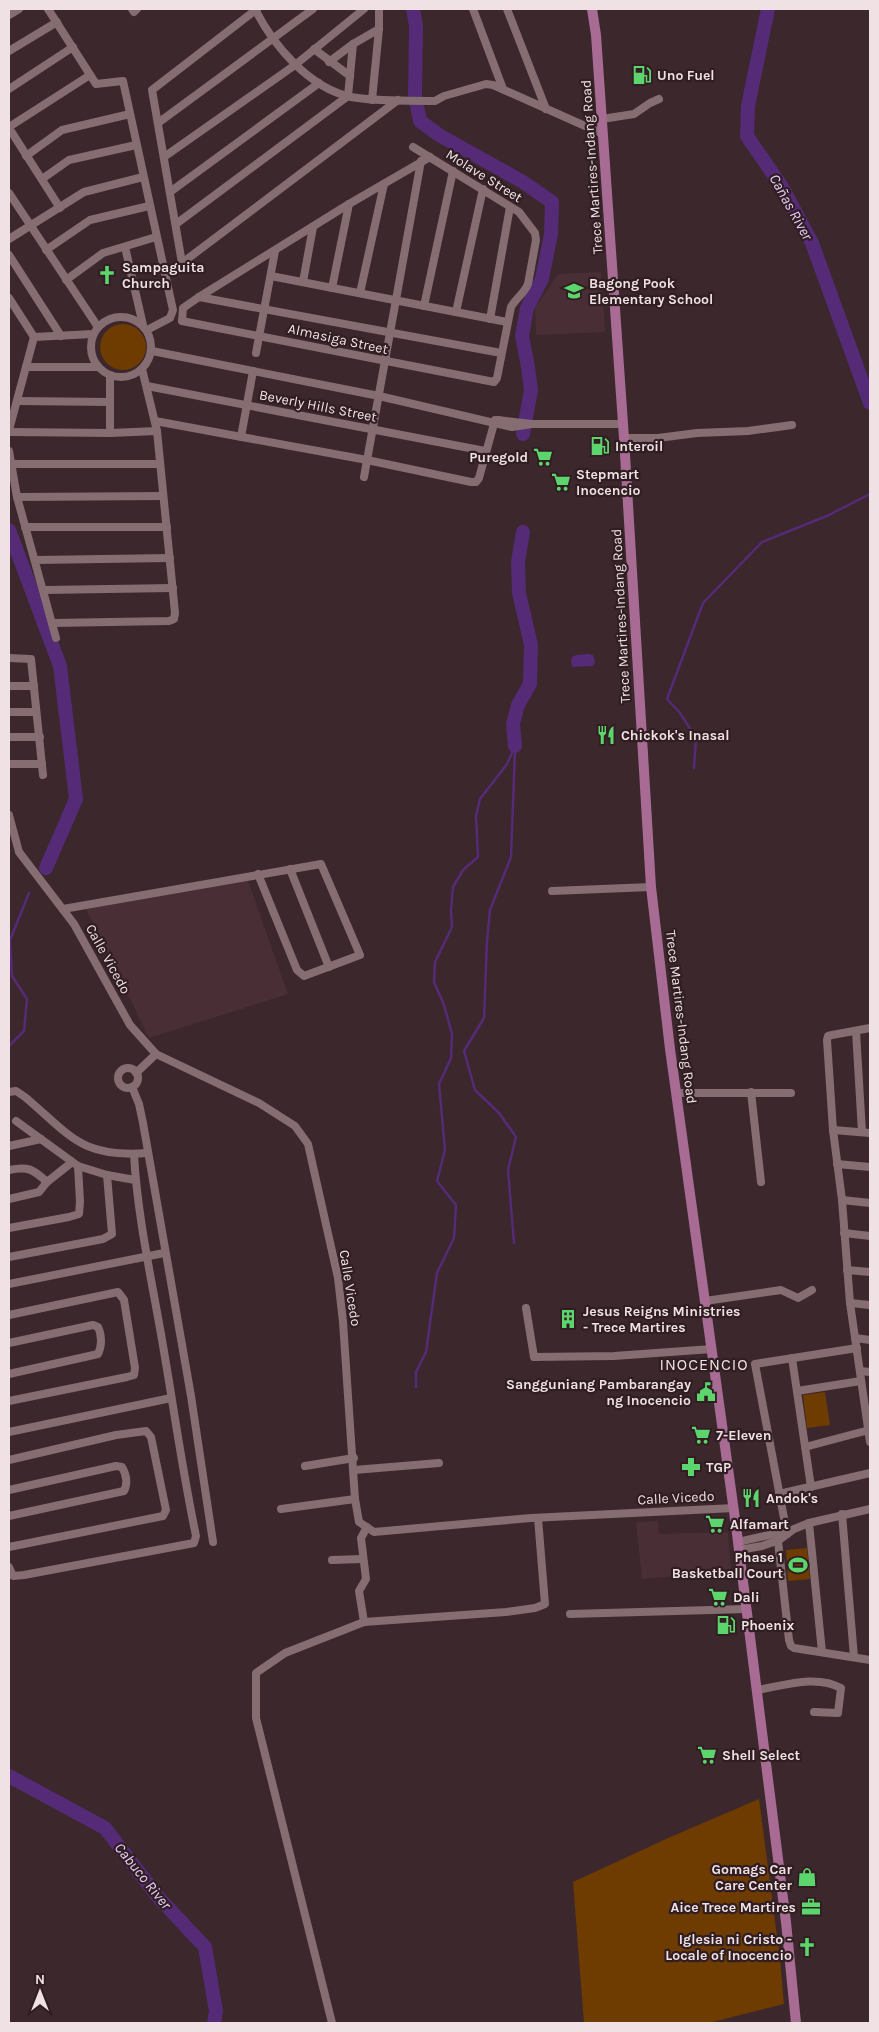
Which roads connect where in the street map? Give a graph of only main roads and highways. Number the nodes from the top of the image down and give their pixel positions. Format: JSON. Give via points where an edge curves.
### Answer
{"nodes":[{"id":1,"x":592,"y":9,"type":"edge"},
{"id":2,"x":796,"y":2023,"type":"edge"}],
"edges":[{"from":1,"to":2,"type":"main road","name":"Trece Martires-Indang Road","via":[[604,134],[650,887],[734,1508]]}]}
